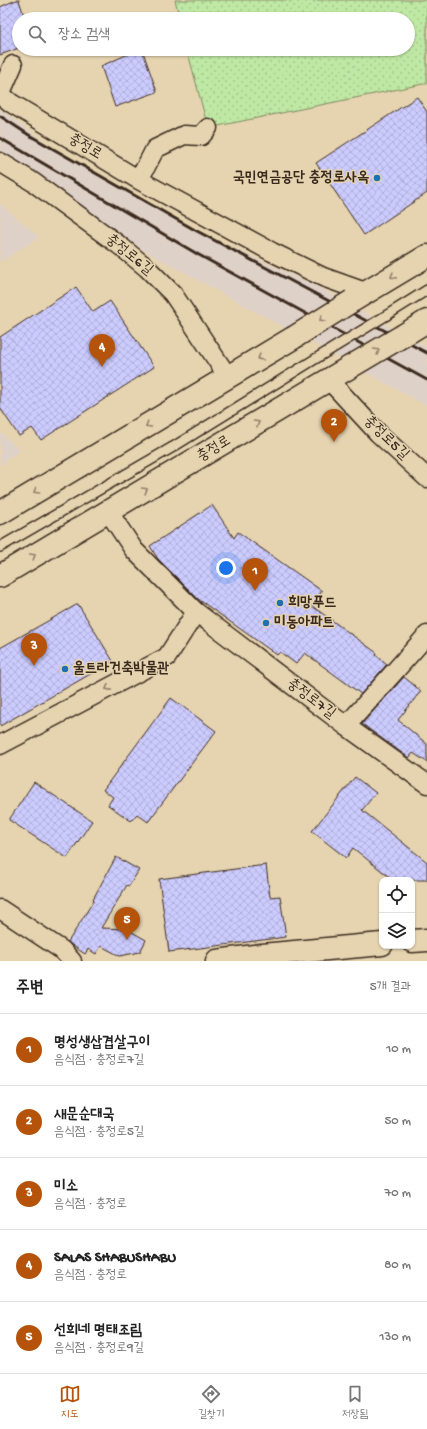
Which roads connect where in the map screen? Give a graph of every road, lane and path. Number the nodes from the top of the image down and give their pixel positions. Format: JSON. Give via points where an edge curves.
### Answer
{"nodes":[{"id":1,"x":13,"y":64,"type":"dead end"},
{"id":2,"x":0,"y":94,"type":"edge"},
{"id":3,"x":208,"y":128,"type":"dead end"},
{"id":4,"x":0,"y":162,"type":"edge"},
{"id":5,"x":139,"y":180,"type":"junction"},
{"id":6,"x":427,"y":256,"type":"edge"},
{"id":7,"x":427,"y":290,"type":"edge"},
{"id":8,"x":358,"y":297,"type":"junction"},
{"id":9,"x":427,"y":321,"type":"edge"},
{"id":10,"x":228,"y":377,"type":"junction"},
{"id":11,"x":329,"y":380,"type":"junction"},
{"id":12,"x":427,"y":478,"type":"edge"},
{"id":13,"x":108,"y":511,"type":"junction"},
{"id":14,"x":0,"y":513,"type":"edge"},
{"id":15,"x":0,"y":547,"type":"edge"},
{"id":16,"x":0,"y":576,"type":"edge"},
{"id":17,"x":196,"y":612,"type":"junction"},
{"id":18,"x":427,"y":635,"type":"edge"},
{"id":19,"x":346,"y":726,"type":"junction"},
{"id":20,"x":0,"y":745,"type":"edge"},
{"id":21,"x":427,"y":784,"type":"edge"},
{"id":22,"x":0,"y":908,"type":"edge"},
{"id":23,"x":427,"y":940,"type":"edge"},
{"id":24,"x":415,"y":941,"type":"edge"},
{"id":25,"x":379,"y":944,"type":"edge"},
{"id":26,"x":72,"y":961,"type":"edge"},
{"id":27,"x":217,"y":961,"type":"edge"}],
"edges":[{"from":1,"to":2,"type":"street"},
{"from":2,"to":5,"type":"street","name":"충정로"},
{"from":3,"to":5,"type":"street","via":[[201,136],[184,135],[155,149]]},
{"from":4,"to":10,"type":"street","name":"충정로6길","via":[[34,182],[147,268],[173,294]]},
{"from":5,"to":8,"type":"street","name":"충정로"},
{"from":6,"to":8,"type":"main road","one_way":true},
{"from":7,"to":15,"type":"lane","bridge":true,"via":[[173,447]]},
{"from":8,"to":10,"type":"main road","one_way":true,"bridge":true},
{"from":11,"to":9,"type":"main road","name":"충정로","one_way":true,"bridge":true},
{"from":10,"to":14,"type":"main road","one_way":true},
{"from":11,"to":12,"type":"street","name":"충정로5길","via":[[378,433]]},
{"from":13,"to":11,"type":"main road","name":"충정로","one_way":true},
{"from":16,"to":13,"type":"main road","name":"충정로","one_way":true},
{"from":13,"to":17,"type":"street","name":"충정로7길","via":[[134,550]]},
{"from":17,"to":19,"type":"street","name":"충정로7길"},
{"from":17,"to":20,"type":"street","one_way":true,"via":[[167,657]]},
{"from":18,"to":19,"type":"street"},
{"from":19,"to":21,"type":"street","name":"충정로7길"},
{"from":22,"to":26,"type":"street","via":[[62,950]]},
{"from":23,"to":24,"type":"main road"},
{"from":25,"to":27,"type":"main road"}]}
